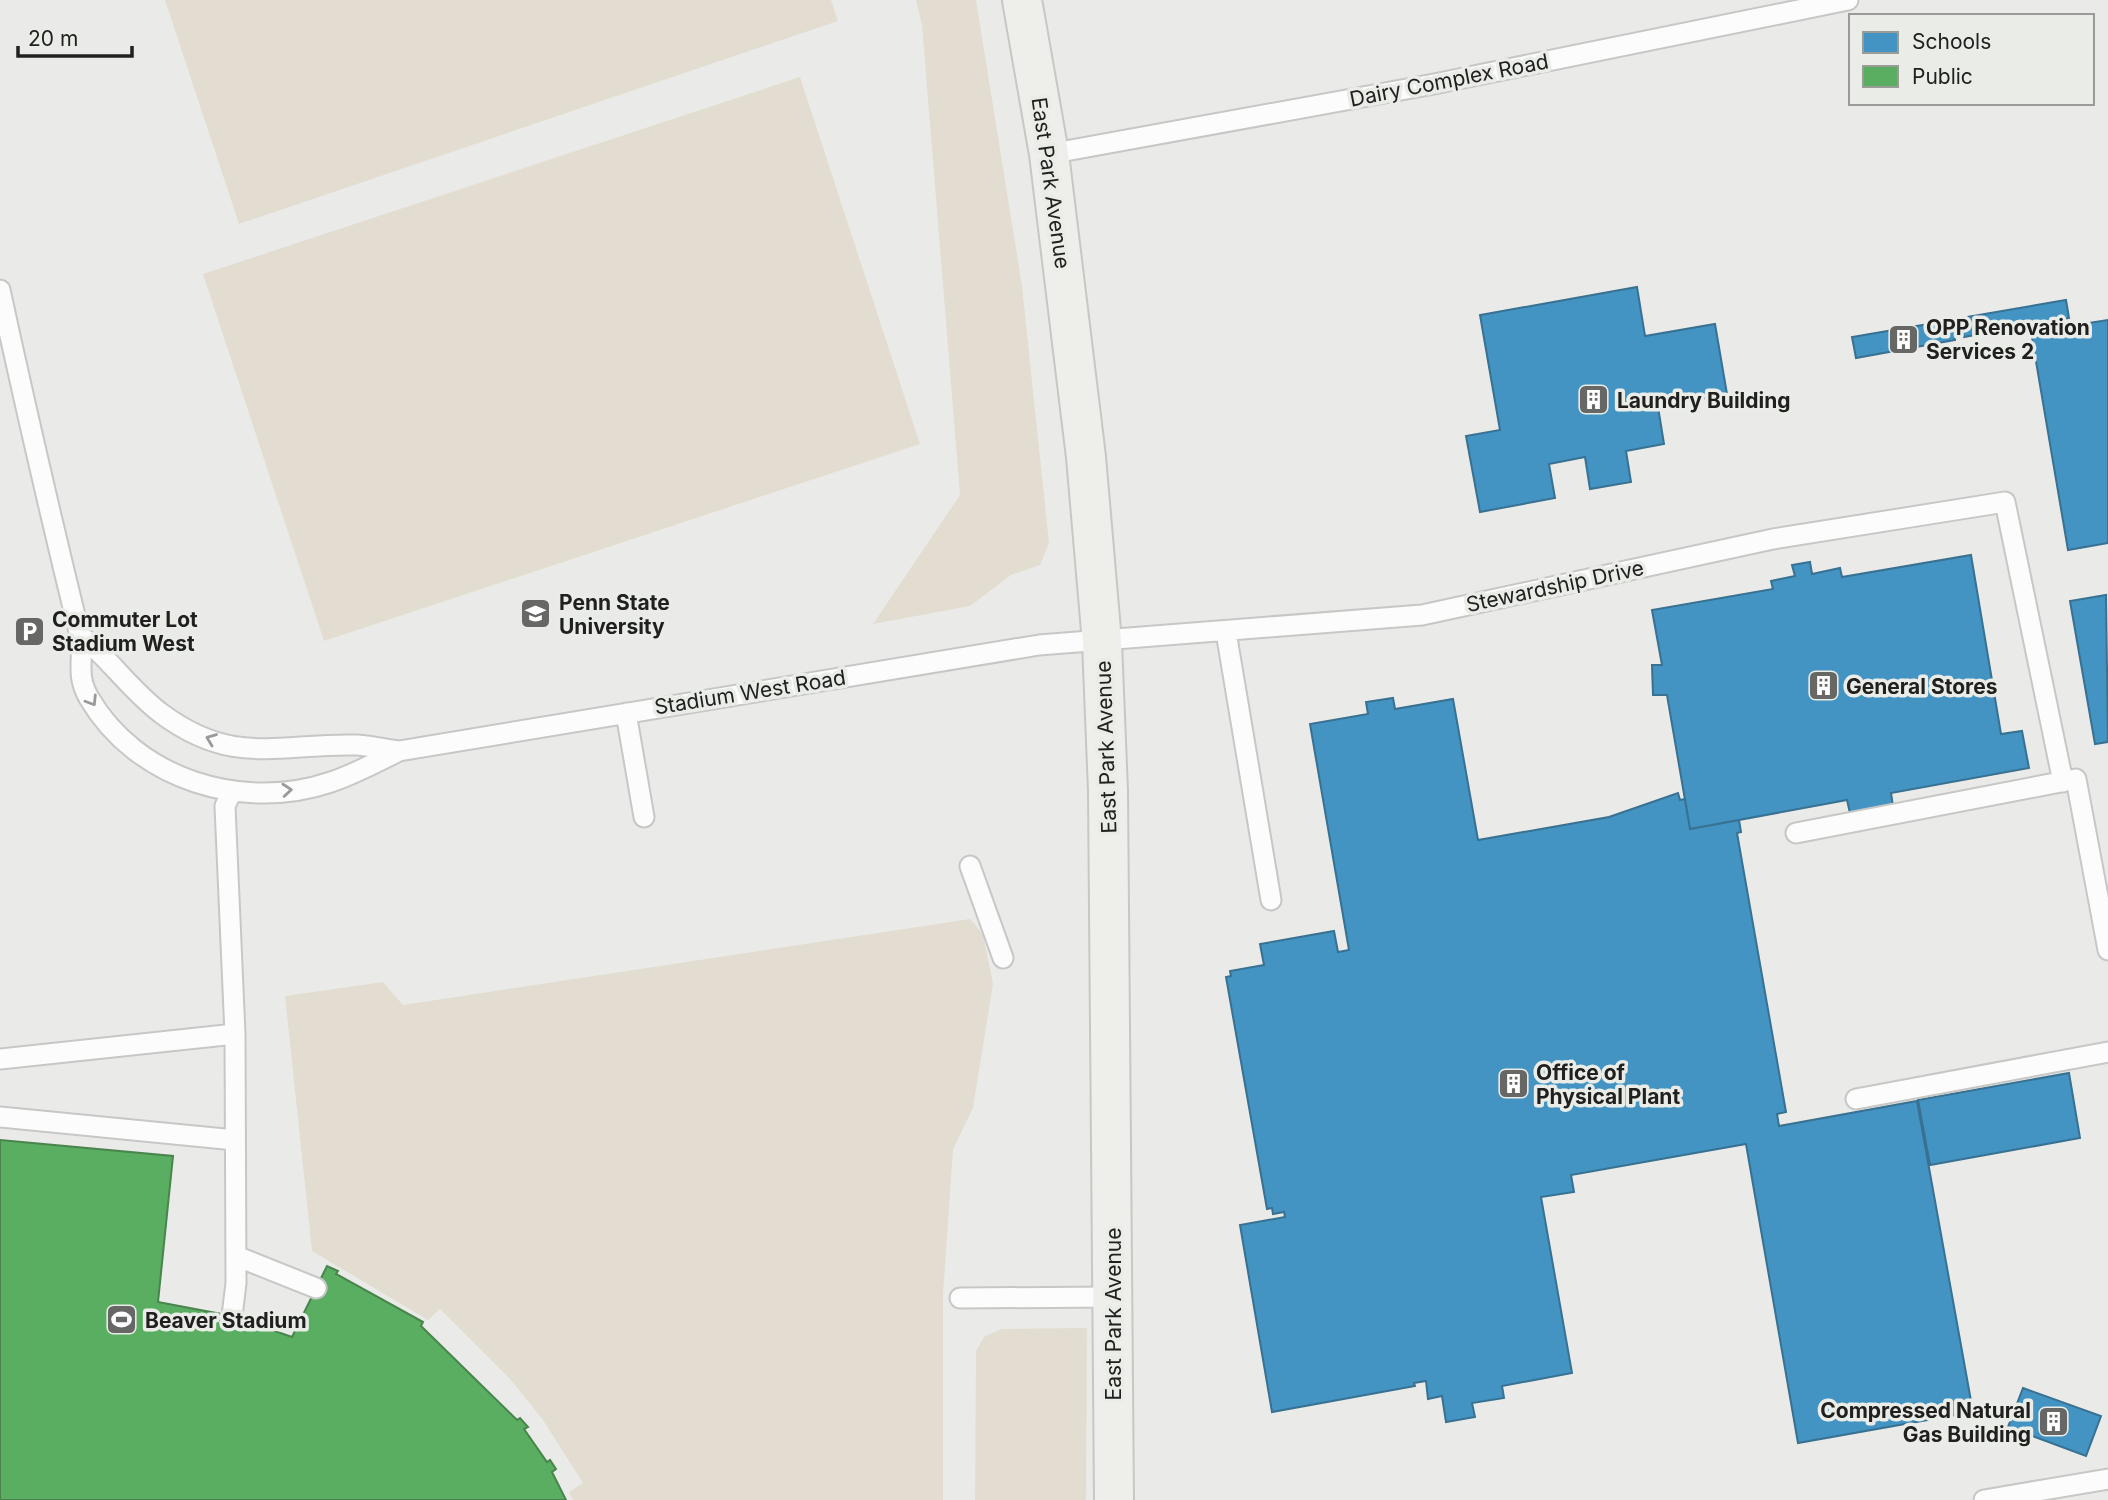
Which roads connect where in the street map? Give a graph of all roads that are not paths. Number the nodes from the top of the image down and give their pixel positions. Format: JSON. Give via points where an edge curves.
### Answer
{"nodes":[{"id":1,"x":1023,"y":0,"type":"edge"},
{"id":2,"x":1848,"y":0,"type":"edge"},
{"id":3,"x":1049,"y":154,"type":"junction"},
{"id":4,"x":0,"y":290,"type":"edge"},
{"id":5,"x":1226,"y":632,"type":"junction"},
{"id":6,"x":81,"y":636,"type":"junction"},
{"id":7,"x":1102,"y":642,"type":"junction"},
{"id":8,"x":626,"y":713,"type":"junction"},
{"id":9,"x":399,"y":751,"type":"junction"},
{"id":10,"x":2063,"y":782,"type":"junction"},
{"id":11,"x":232,"y":791,"type":"junction"},
{"id":12,"x":645,"y":817,"type":"dead end"},
{"id":13,"x":1796,"y":833,"type":"dead end"},
{"id":14,"x":970,"y":866,"type":"dead end"},
{"id":15,"x":1271,"y":900,"type":"dead end"},
{"id":16,"x":2108,"y":950,"type":"edge"},
{"id":17,"x":1003,"y":958,"type":"dead end"},
{"id":18,"x":235,"y":1034,"type":"junction"},
{"id":19,"x":2108,"y":1052,"type":"edge"},
{"id":20,"x":0,"y":1059,"type":"edge"},
{"id":21,"x":1856,"y":1099,"type":"dead end"},
{"id":22,"x":0,"y":1117,"type":"edge"},
{"id":23,"x":235,"y":1140,"type":"junction"},
{"id":24,"x":236,"y":1256,"type":"junction"},
{"id":25,"x":316,"y":1288,"type":"dead end"},
{"id":26,"x":1114,"y":1297,"type":"junction"},
{"id":27,"x":960,"y":1298,"type":"dead end"},
{"id":28,"x":232,"y":1316,"type":"dead end"},
{"id":29,"x":2108,"y":1479,"type":"edge"},
{"id":30,"x":1114,"y":1500,"type":"edge"},
{"id":31,"x":1984,"y":1500,"type":"edge"}],
"edges":[{"from":1,"to":3,"type":"main road","name":"East Park Avenue"},
{"from":2,"to":3,"type":"lane","name":"Dairy Complex Road","via":[[1434,84]]},
{"from":3,"to":7,"type":"main road","name":"East Park Avenue","via":[[1086,457]]},
{"from":4,"to":6,"type":"lane","via":[[54,537]]},
{"from":5,"to":7,"type":"lane","name":"Stewardship Drive"},
{"from":5,"to":10,"type":"lane","name":"Stewardship Drive","via":[[1422,615],[1773,539],[2005,502]]},
{"from":5,"to":15,"type":"lane"},
{"from":9,"to":6,"type":"lane","one_way":true,"via":[[358,745],[268,751],[210,740],[162,714]]},
{"from":6,"to":11,"type":"lane","one_way":true,"via":[[80,679],[113,730],[132,748],[180,778]]},
{"from":7,"to":8,"type":"lane","name":"Stadium West Road","via":[[1039,645]]},
{"from":7,"to":26,"type":"main road","name":"East Park Avenue"},
{"from":8,"to":9,"type":"lane","name":"Stadium West Road"},
{"from":8,"to":12,"type":"lane"},
{"from":11,"to":9,"type":"lane","one_way":true,"via":[[319,785]]},
{"from":10,"to":13,"type":"lane"},
{"from":10,"to":16,"type":"lane","via":[[2076,779]]},
{"from":11,"to":18,"type":"lane","via":[[225,806]]},
{"from":14,"to":17,"type":"lane"},
{"from":18,"to":20,"type":"lane"},
{"from":18,"to":23,"type":"lane"},
{"from":19,"to":21,"type":"lane"},
{"from":22,"to":23,"type":"lane"},
{"from":23,"to":24,"type":"lane"},
{"from":24,"to":25,"type":"lane"},
{"from":24,"to":28,"type":"lane"},
{"from":26,"to":27,"type":"lane"},
{"from":26,"to":30,"type":"main road","name":"East Park Avenue"},
{"from":29,"to":31,"type":"lane"}]}
